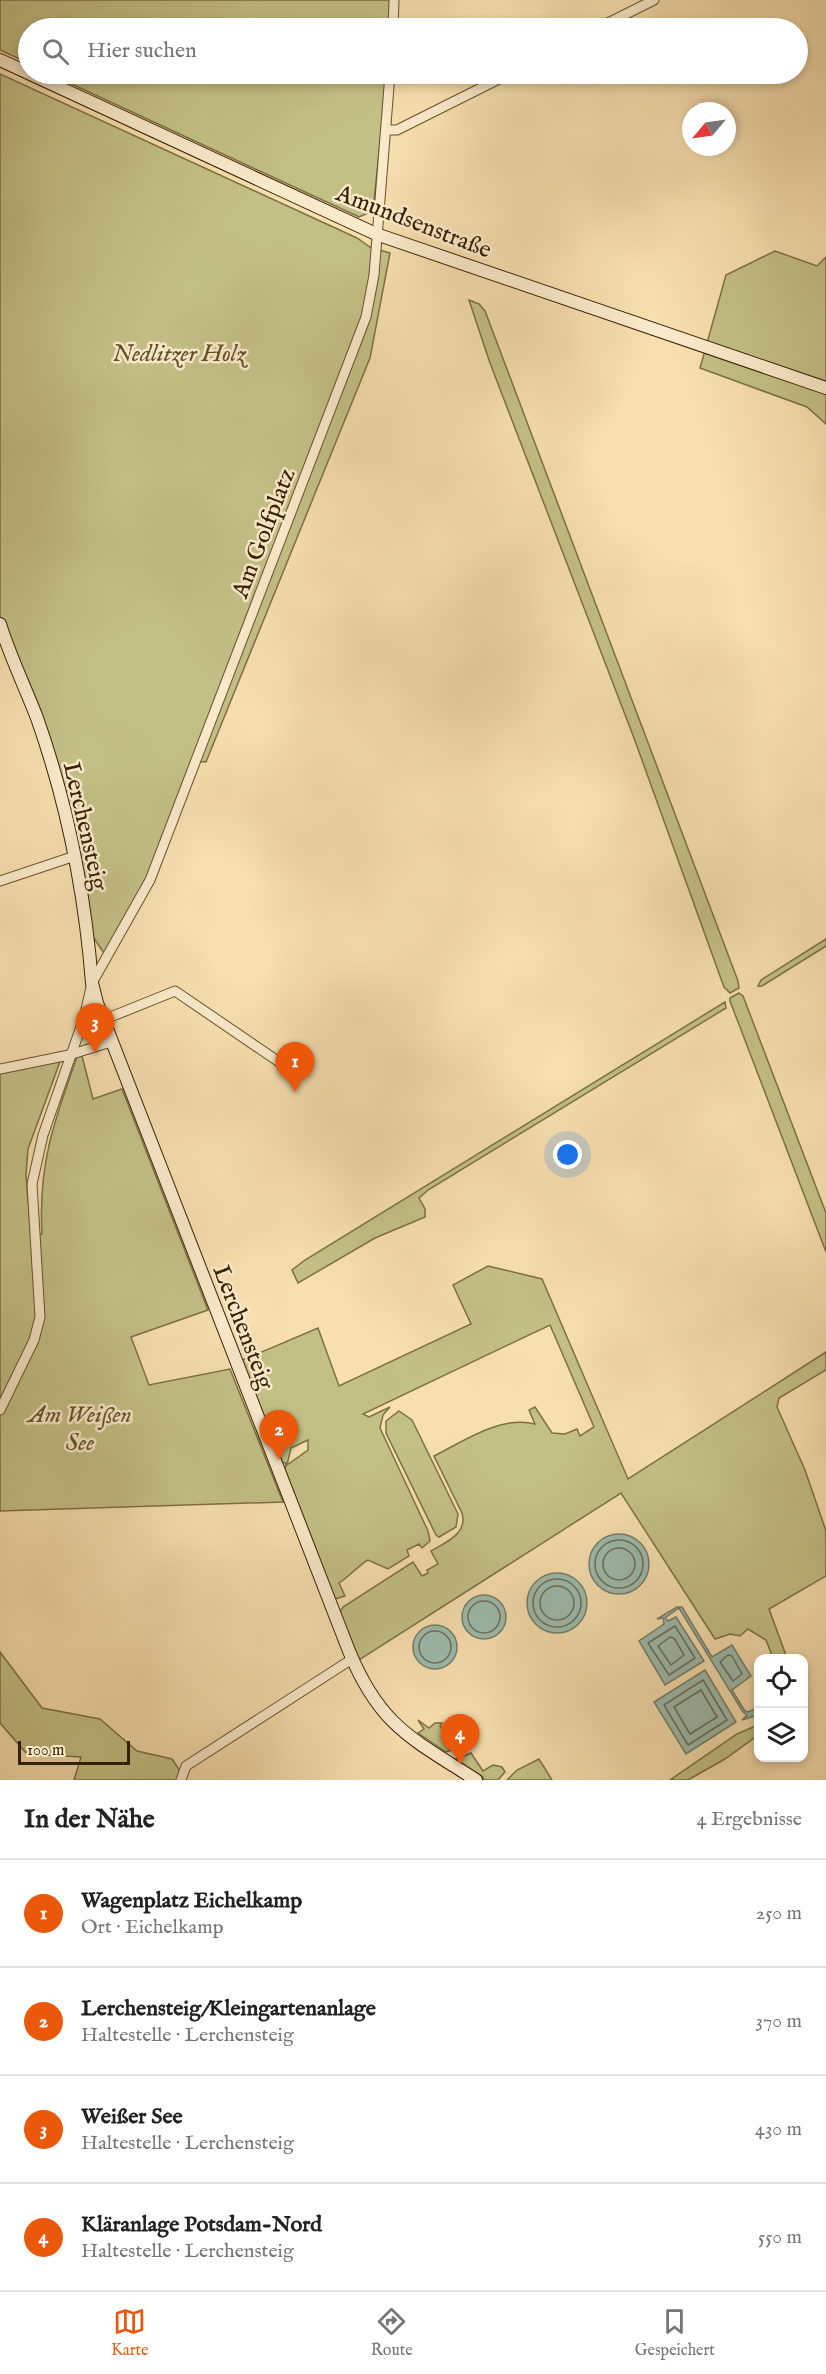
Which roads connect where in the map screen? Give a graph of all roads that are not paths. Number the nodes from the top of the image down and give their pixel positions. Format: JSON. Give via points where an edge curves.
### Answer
{"nodes":[{"id":1,"x":394,"y":0,"type":"edge"},
{"id":2,"x":654,"y":0,"type":"edge"},
{"id":3,"x":393,"y":18,"type":"edge"},
{"id":4,"x":618,"y":18,"type":"edge"},
{"id":5,"x":0,"y":60,"type":"edge"},
{"id":6,"x":18,"y":68,"type":"edge"},
{"id":7,"x":52,"y":84,"type":"edge"},
{"id":8,"x":389,"y":84,"type":"edge"},
{"id":9,"x":489,"y":84,"type":"edge"},
{"id":10,"x":387,"y":130,"type":"junction"},
{"id":11,"x":376,"y":234,"type":"junction"},
{"id":12,"x":826,"y":388,"type":"edge"},
{"id":13,"x":0,"y":624,"type":"edge"},
{"id":14,"x":75,"y":856,"type":"junction"},
{"id":15,"x":0,"y":881,"type":"edge"},
{"id":16,"x":92,"y":983,"type":"junction"},
{"id":17,"x":104,"y":1020,"type":"junction"},
{"id":18,"x":111,"y":1042,"type":"junction"},
{"id":19,"x":69,"y":1055,"type":"junction"},
{"id":20,"x":285,"y":1066,"type":"dead end"},
{"id":21,"x":0,"y":1069,"type":"edge"},
{"id":22,"x":0,"y":1410,"type":"edge"},
{"id":23,"x":352,"y":1659,"type":"junction"},
{"id":24,"x":181,"y":1780,"type":"edge"},
{"id":25,"x":476,"y":1780,"type":"edge"}],
"edges":[{"from":1,"to":3,"type":"street"},
{"from":2,"to":4,"type":"street"},
{"from":5,"to":6,"type":"street","name":"Amundsenstraße"},
{"from":7,"to":11,"type":"street","name":"Amundsenstraße"},
{"from":8,"to":10,"type":"street","name":"Am Golfplatz"},
{"from":9,"to":10,"type":"street","via":[[397,130]]},
{"from":10,"to":11,"type":"street","name":"Am Golfplatz"},
{"from":11,"to":12,"type":"street","name":"Amundsenstraße"},
{"from":11,"to":16,"type":"street","name":"Am Golfplatz","via":[[366,317],[150,880]]},
{"from":13,"to":14,"type":"street","name":"Lerchensteig","via":[[37,718]]},
{"from":14,"to":15,"type":"street"},
{"from":14,"to":16,"type":"street","name":"Lerchensteig"},
{"from":16,"to":17,"type":"street","name":"Lerchensteig"},
{"from":16,"to":19,"type":"street","name":"Am Golfplatz"},
{"from":17,"to":18,"type":"street","name":"Lerchensteig"},
{"from":17,"to":20,"type":"street","via":[[175,991]]},
{"from":18,"to":19,"type":"street"},
{"from":18,"to":23,"type":"street","name":"Lerchensteig"},
{"from":19,"to":21,"type":"street"},
{"from":19,"to":22,"type":"street","name":"Am Golfplatz","via":[[32,1184],[40,1317],[34,1340]]},
{"from":23,"to":24,"type":"street","via":[[186,1766]]},
{"from":23,"to":25,"type":"street","name":"Lerchensteig","via":[[369,1693],[387,1717],[414,1740]]}]}
